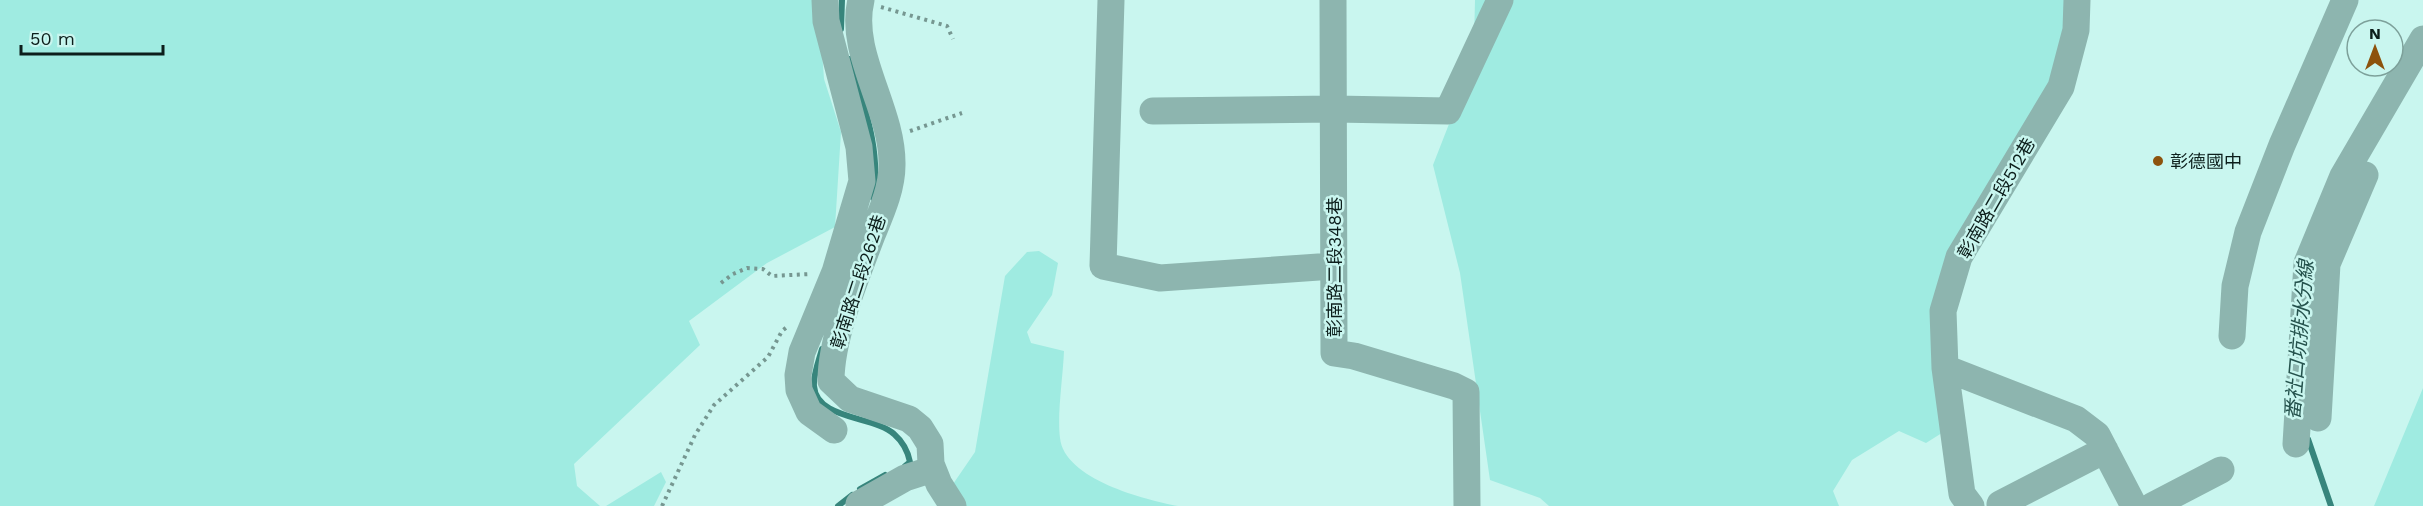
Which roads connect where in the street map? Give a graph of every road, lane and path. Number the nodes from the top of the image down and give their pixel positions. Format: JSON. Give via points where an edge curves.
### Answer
{"nodes":[{"id":1,"x":825,"y":0,"type":"edge"},
{"id":2,"x":861,"y":0,"type":"edge"},
{"id":3,"x":1111,"y":0,"type":"edge"},
{"id":4,"x":1333,"y":0,"type":"edge"},
{"id":5,"x":1500,"y":0,"type":"edge"},
{"id":6,"x":2077,"y":0,"type":"edge"},
{"id":7,"x":2344,"y":0,"type":"edge"},
{"id":8,"x":953,"y":39,"type":"dead end"},
{"id":9,"x":2423,"y":39,"type":"edge"},
{"id":10,"x":2423,"y":69,"type":"edge"},
{"id":11,"x":1334,"y":109,"type":"junction"},
{"id":12,"x":1153,"y":111,"type":"dead end"},
{"id":13,"x":962,"y":113,"type":"dead end"},
{"id":14,"x":890,"y":138,"type":"junction"},
{"id":15,"x":1333,"y":266,"type":"junction"},
{"id":16,"x":835,"y":272,"type":"junction"},
{"id":17,"x":721,"y":283,"type":"dead end"},
{"id":18,"x":791,"y":324,"type":"dead end"},
{"id":19,"x":2232,"y":336,"type":"dead end"},
{"id":20,"x":1945,"y":368,"type":"junction"},
{"id":21,"x":2318,"y":418,"type":"dead end"},
{"id":22,"x":834,"y":430,"type":"dead end"},
{"id":23,"x":2296,"y":444,"type":"dead end"},
{"id":24,"x":2105,"y":450,"type":"junction"},
{"id":25,"x":933,"y":469,"type":"junction"},
{"id":26,"x":2221,"y":470,"type":"dead end"},
{"id":27,"x":859,"y":504,"type":"dead end"},
{"id":28,"x":2000,"y":504,"type":"dead end"},
{"id":29,"x":662,"y":506,"type":"edge"},
{"id":30,"x":953,"y":506,"type":"edge"},
{"id":31,"x":1467,"y":506,"type":"edge"},
{"id":32,"x":1971,"y":506,"type":"edge"},
{"id":33,"x":2134,"y":506,"type":"edge"},
{"id":34,"x":2152,"y":506,"type":"edge"}],
"edges":[{"from":1,"to":16,"type":"street","via":[[826,21],[859,147],[862,181]]},
{"from":2,"to":8,"type":"path","via":[[947,26]]},
{"from":2,"to":14,"type":"street","name":"彰南路二段262巷","via":[[858,29]]},
{"from":3,"to":15,"type":"street","via":[[1102,266],[1160,278]]},
{"from":4,"to":11,"type":"street","name":"彰南路二段348巷"},
{"from":5,"to":11,"type":"street","via":[[1448,111]]},
{"from":6,"to":20,"type":"street","name":"彰南路二段512巷","via":[[2076,30],[2061,87],[1959,257],[1943,311]]},
{"from":7,"to":19,"type":"street","via":[[2248,232],[2235,286]]},
{"from":9,"to":23,"type":"street","via":[[2343,176],[2307,262]]},
{"from":10,"to":21,"type":"street","via":[[2362,180],[2327,264]]},
{"from":11,"to":12,"type":"street"},
{"from":11,"to":15,"type":"street","name":"彰南路二段348巷"},
{"from":13,"to":14,"type":"path"},
{"from":14,"to":25,"type":"street","name":"彰南路二段262巷","via":[[890,187],[837,342],[831,381],[850,399],[909,419],[920,428],[930,444]]},
{"from":15,"to":31,"type":"street","name":"彰南路二段348巷","via":[[1334,353],[1466,392]]},
{"from":16,"to":17,"type":"path","via":[[772,276],[747,268]]},
{"from":16,"to":22,"type":"street","via":[[802,352],[798,375],[799,390],[809,412]]},
{"from":18,"to":29,"type":"path","via":[[768,357],[714,405],[695,435]]},
{"from":20,"to":24,"type":"street","via":[[2076,419],[2097,435]]},
{"from":20,"to":32,"type":"street","name":"彰南路二段512巷","via":[[1962,494]]},
{"from":24,"to":28,"type":"street"},
{"from":24,"to":33,"type":"street"},
{"from":25,"to":27,"type":"street","via":[[905,478]]},
{"from":25,"to":30,"type":"street","name":"彰南路二段262巷"},
{"from":26,"to":34,"type":"street"}]}
